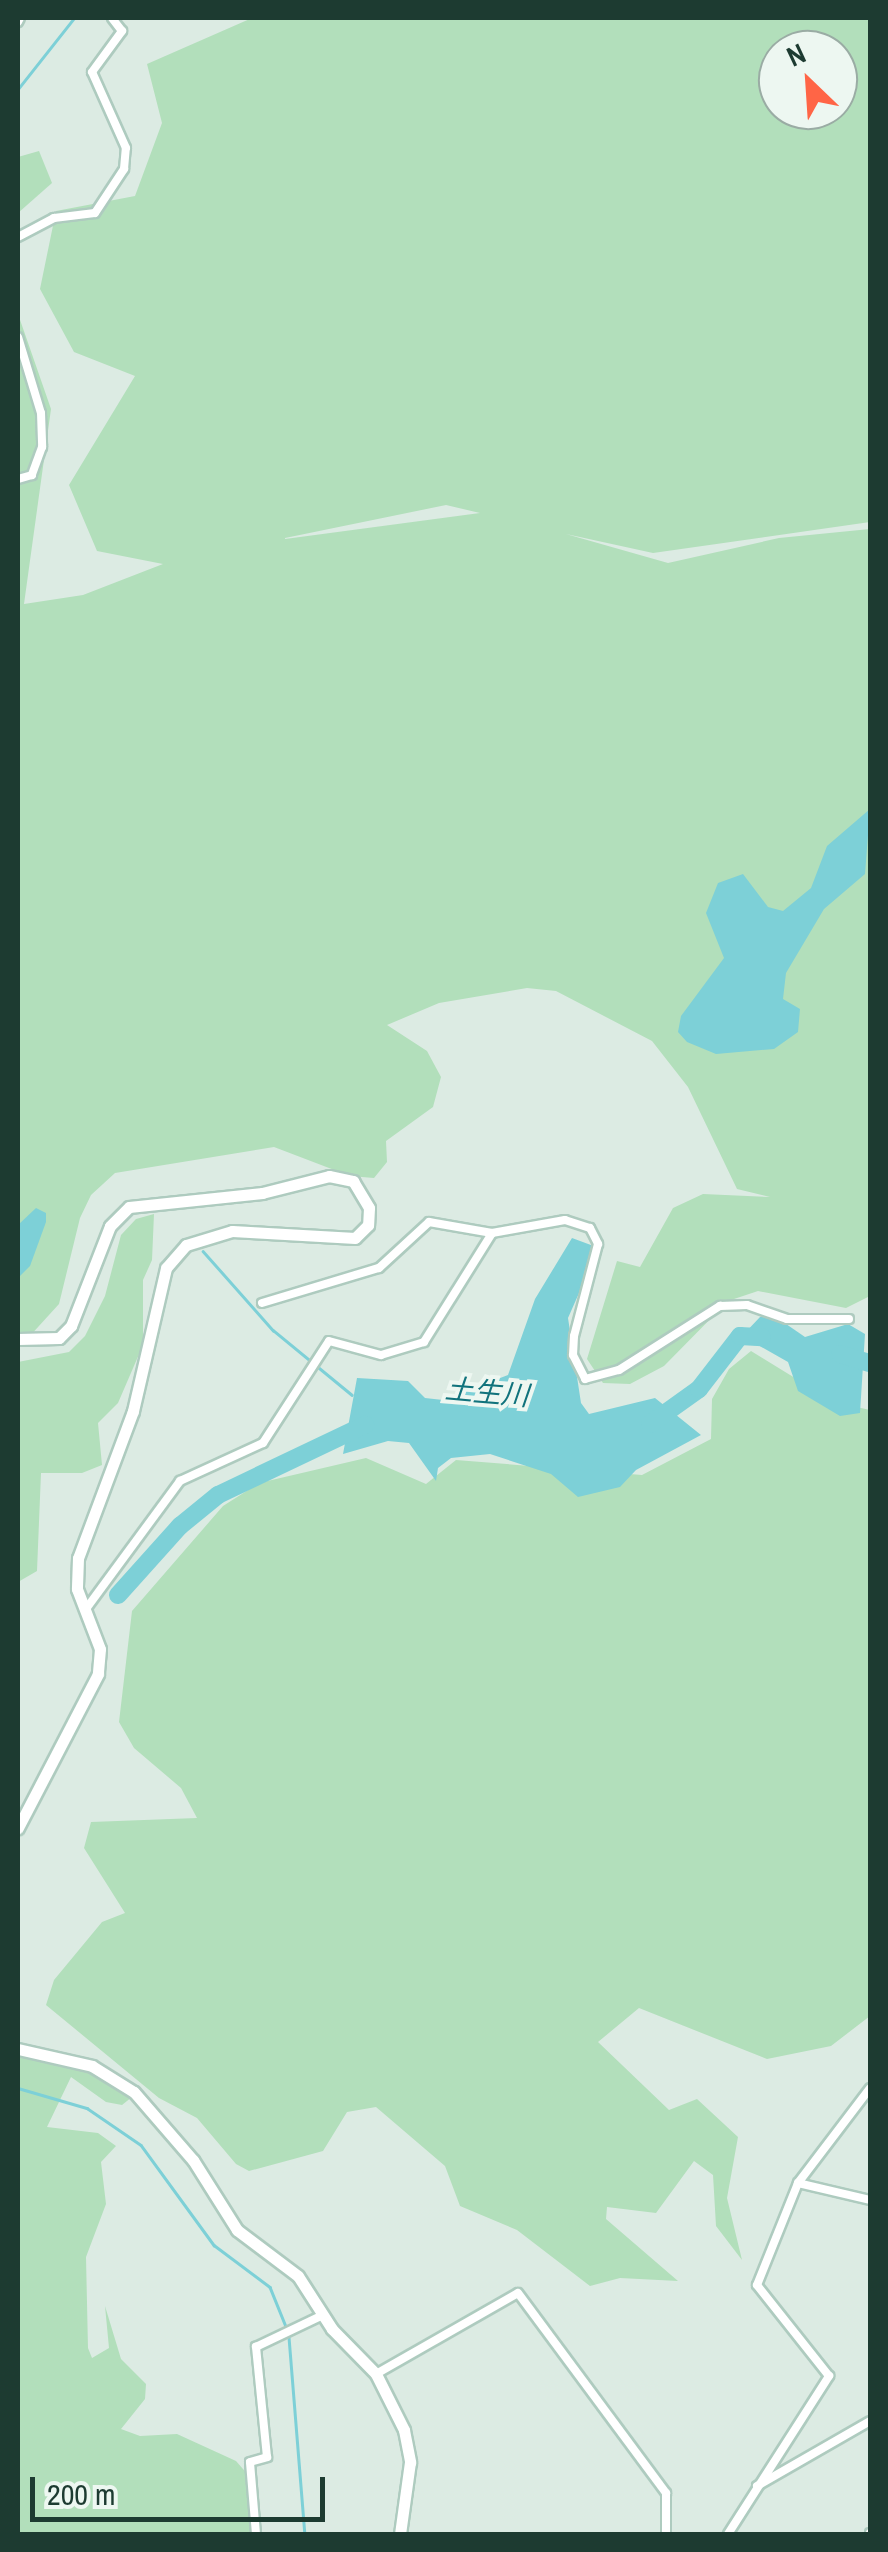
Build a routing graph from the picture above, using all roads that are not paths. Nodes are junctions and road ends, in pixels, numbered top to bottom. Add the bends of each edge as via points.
1 (112, 18) edge
2 (18, 237) edge
3 (18, 337) edge
4 (18, 480) edge
5 (492, 1233) junction
6 (262, 1303) dead end
7 (849, 1319) dead end
8 (18, 1339) edge
9 (86, 1610) junction
10 (18, 1828) edge
11 (18, 2049) edge
12 (870, 2088) edge
13 (798, 2183) junction
14 (870, 2200) edge
15 (324, 2316) junction
16 (376, 2374) junction
17 (870, 2421) edge
18 (754, 2487) junction
19 (256, 2534) edge
20 (400, 2534) edge
21 (666, 2534) edge
22 (728, 2534) edge

1 - 2 street via 122,31 92,72 126,148 124,169 95,213 54,218
3 - 4 street via 41,413 42,447 32,475
5 - 6 street via 429,1222 378,1268
5 - 7 street via 565,1220 590,1228 598,1252 573,1355 578,1374 592,1381 720,1306 746,1305 787,1319
5 - 9 street via 424,1342 382,1355 329,1341 263,1443 180,1481
8 - 9 street via 58,1338 71,1326 110,1226 129,1206 262,1193 328,1176 353,1181 369,1208 368,1225 355,1238 232,1231 186,1245 166,1268 133,1410 78,1558
9 - 10 street via 100,1649 98,1674
11 - 15 street via 92,2066 134,2092 193,2160 237,2230 298,2276
12 - 13 street
13 - 14 street
13 - 18 street via 757,2285 829,2376
15 - 16 street
15 - 19 street via 256,2347 267,2457 250,2462
16 - 20 street via 404,2430 410,2462
16 - 21 street via 518,2293 666,2493
17 - 18 street
18 - 22 street

